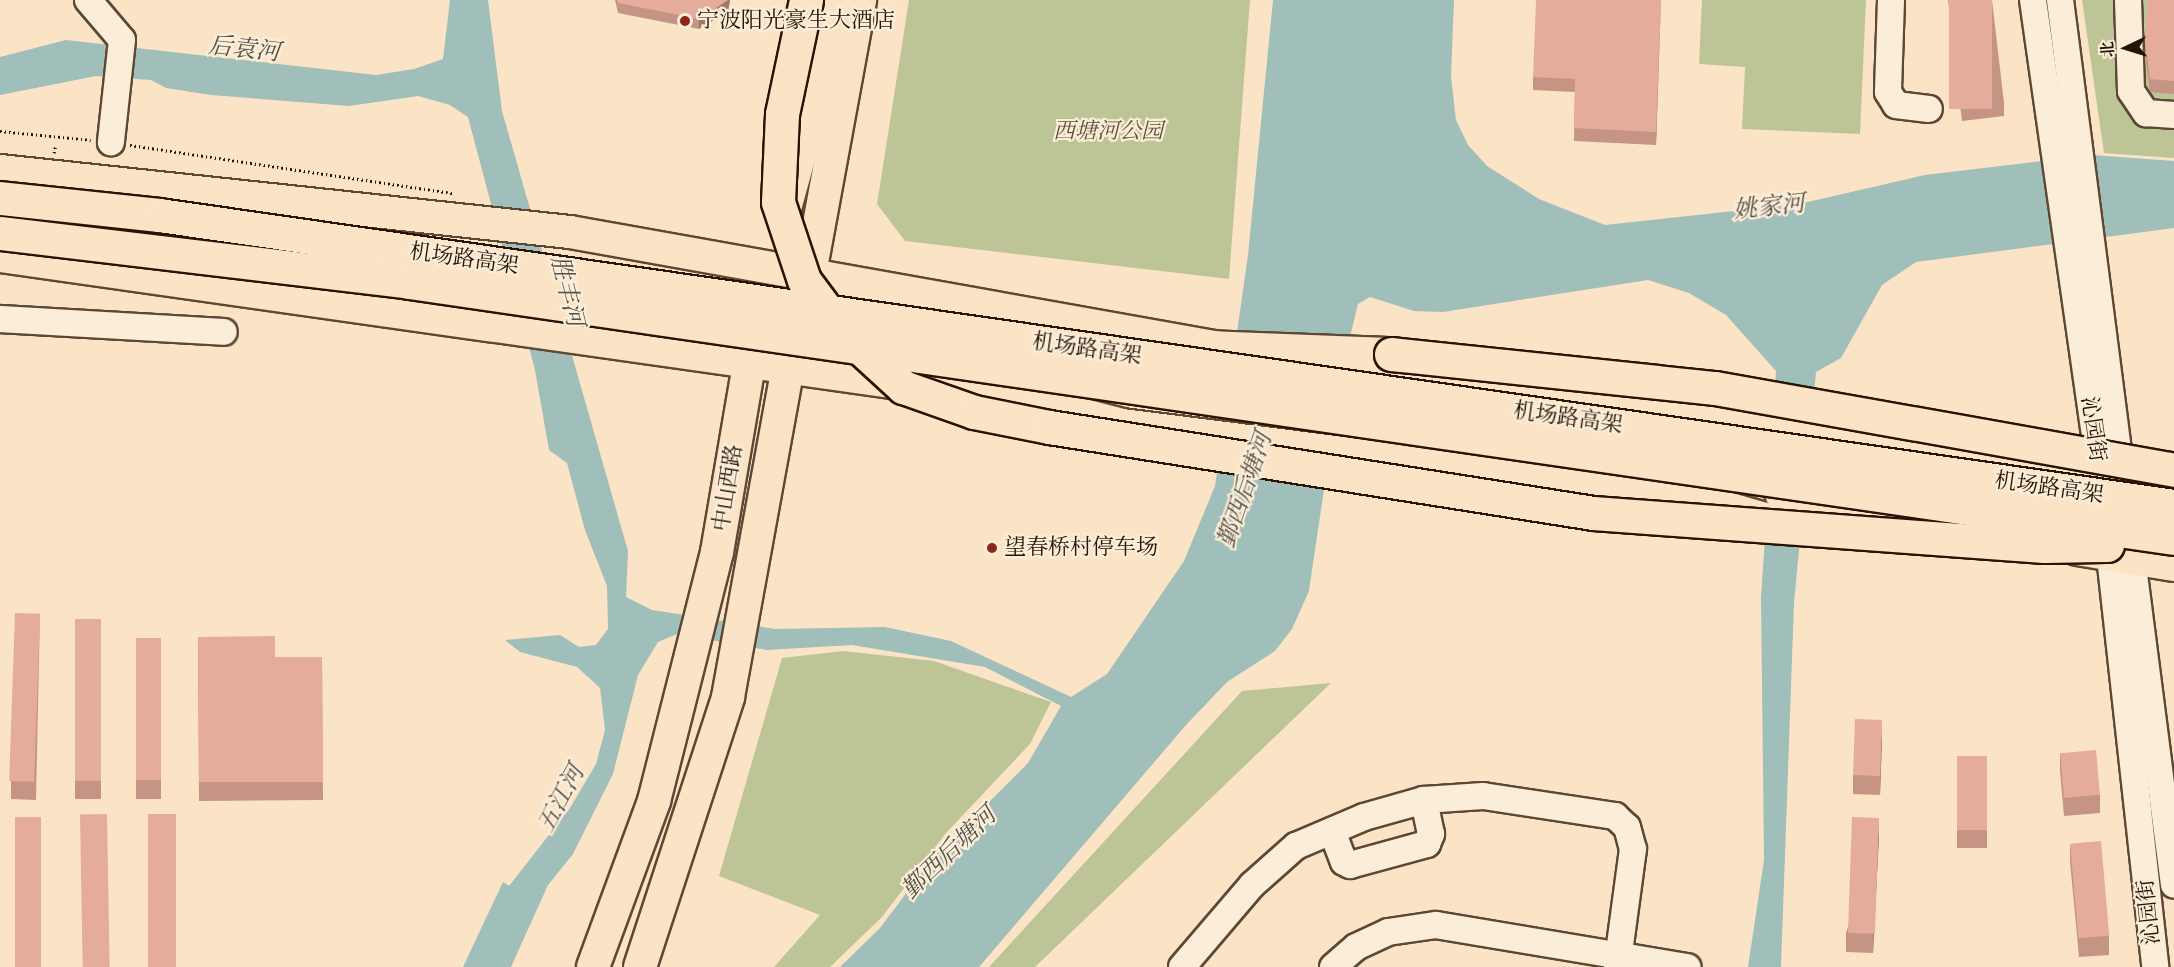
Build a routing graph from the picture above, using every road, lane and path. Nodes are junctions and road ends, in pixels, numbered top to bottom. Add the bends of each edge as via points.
1 (88, 0) edge
2 (806, 0) edge
3 (831, 0) edge
4 (860, 0) edge
5 (1891, 0) edge
6 (2033, 0) edge
7 (2060, 0) edge
8 (2128, 0) edge
9 (1929, 109) dead end
10 (2174, 115) edge
11 (0, 131) edge
12 (111, 141) junction
13 (0, 171) edge
14 (463, 195) dead end
15 (0, 198) edge
16 (0, 233) edge
17 (0, 256) edge
18 (769, 266) junction
19 (812, 274) junction
20 (0, 319) edge
21 (224, 332) dead end
22 (1204, 346) junction
23 (748, 363) junction
24 (786, 368) junction
25 (1041, 404) junction
26 (2174, 470) edge
27 (2112, 473) junction
28 (2174, 480) edge
29 (2174, 506) edge
30 (1777, 522) junction
31 (2174, 538) edge
32 (2174, 543) edge
33 (2123, 557) junction
34 (2174, 565) edge
35 (1424, 800) junction
36 (1332, 831) junction
37 (2174, 885) edge
38 (1617, 961) edge
39 (1191, 964) edge
40 (593, 967) edge
41 (640, 967) edge
42 (1333, 967) edge
43 (1688, 967) edge
44 (2155, 967) edge

1 - 12 street via 123,40
2 - 30 highway, bridge via 782,114 778,202 804,280 842,331 903,387 974,412 1049,427 1581,511
3 - 18 main road, 中山西路 via 807,129
4 - 19 main road, 中山西路
5 - 9 street via 1888,92 1896,105
6 - 27 street, 沁园街 via 2066,243
7 - 27 street, 沁园街 via 2092,240
8 - 10 street via 2131,91 2146,113
11 - 12 path
12 - 14 path
13 - 18 main road via 570,232
15 - 29 highway, 机场路高架, bridge via 171,216
16 - 31 highway, 机场路高架, bridge via 409,282
17 - 23 main road
18 - 19 main road
18 - 23 main road, 中山西路
19 - 22 main road
19 - 24 main road, 中山西路
20 - 21 street
22 - 26 highway, bridge via 1391,354 1715,388
22 - 27 main road
23 - 24 main road
23 - 40 main road, 中山西路 via 717,552 660,778
24 - 25 main road
24 - 41 main road, 中山西路 via 728,697
25 - 30 highway via 1122,425 1688,497
25 - 33 main road via 1740,489
27 - 28 main road
27 - 33 street, 沁园街
30 - 32 highway, bridge via 2044,546
33 - 34 main road
33 - 37 street, 沁园街
33 - 44 street, 沁园街
35 - 36 street
35 - 36 street via 1431,834 1427,844 1350,866 1344,862
35 - 38 street via 1483,796 1615,816 1627,827 1634,849
36 - 39 street via 1296,846 1252,885
38 - 42 street via 1436,925 1388,932 1356,946
38 - 43 street

